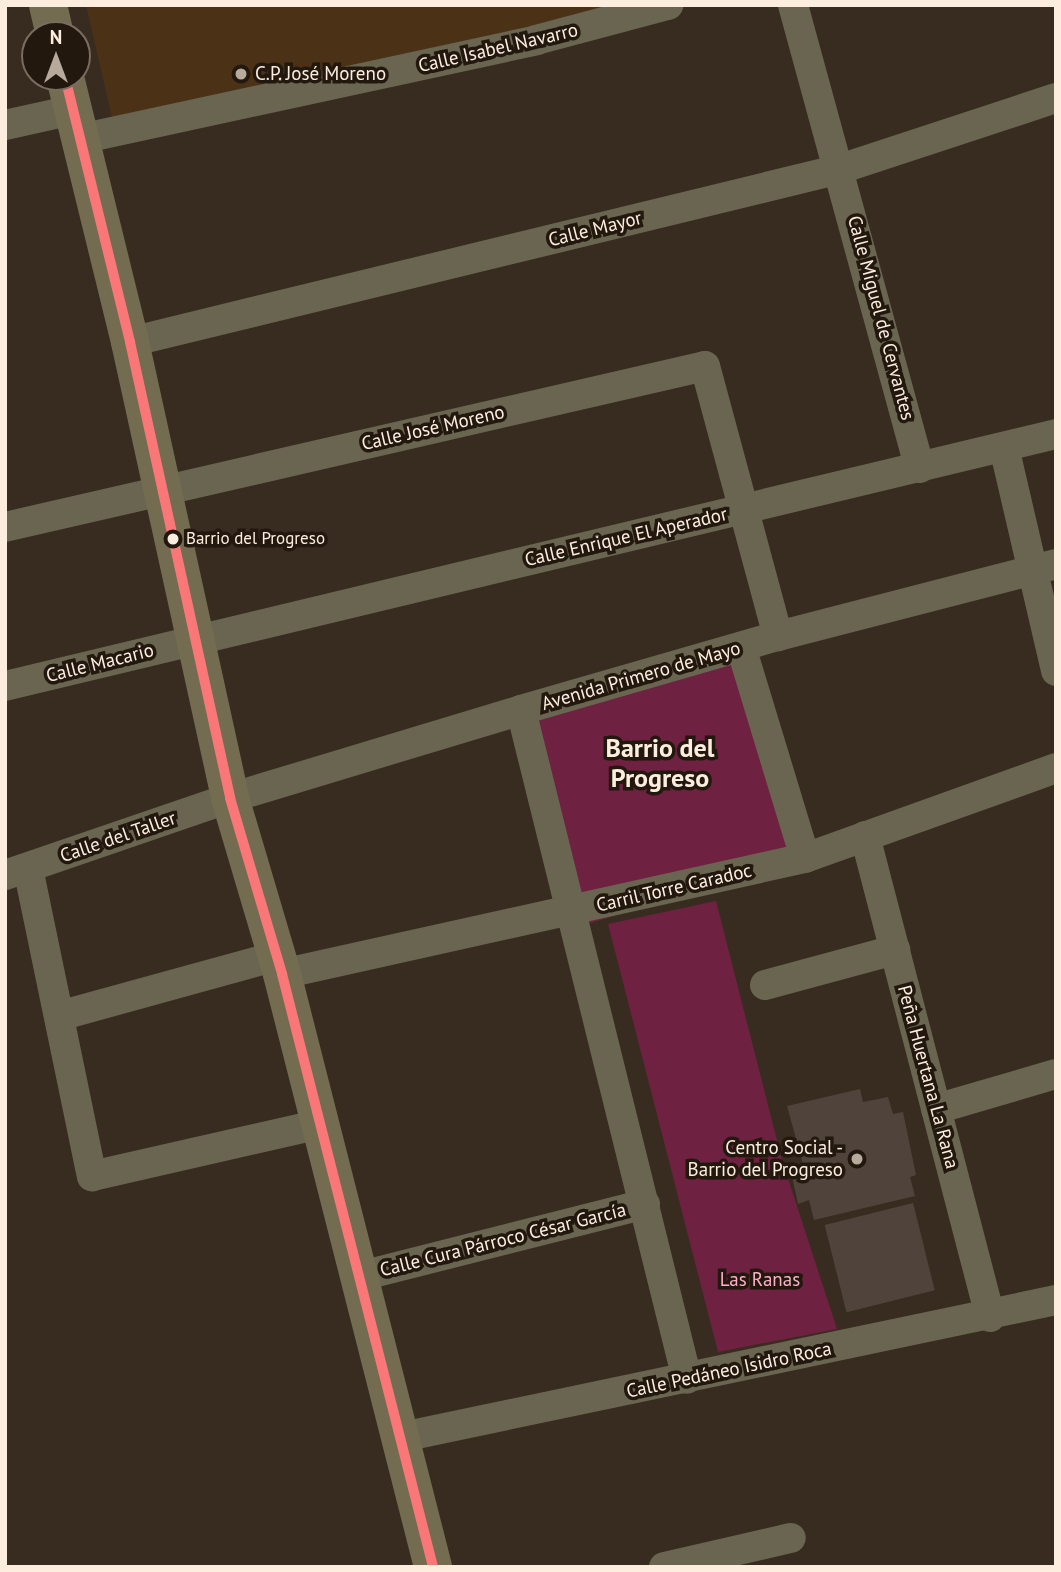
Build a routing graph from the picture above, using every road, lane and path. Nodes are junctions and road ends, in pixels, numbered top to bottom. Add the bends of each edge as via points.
1 (668, 5) edge
2 (793, 5) edge
3 (1056, 98) edge
4 (73, 108) edge
5 (5, 125) edge
6 (840, 169) junction
7 (130, 342) junction
8 (1056, 434) edge
9 (1004, 447) junction
10 (920, 468) junction
11 (162, 491) junction
12 (745, 509) junction
13 (5, 527) edge
14 (1043, 568) edge
15 (778, 636) junction
16 (195, 639) junction
17 (741, 647) junction
18 (1056, 671) edge
19 (5, 686) edge
20 (521, 710) junction
21 (1056, 769) edge
22 (230, 798) junction
23 (865, 836) junction
24 (805, 858) junction
25 (17, 872) edge
26 (574, 910) junction
27 (895, 950) junction
28 (280, 965) junction
29 (765, 985) dead end
30 (59, 1016) junction
31 (1056, 1074) edge
32 (936, 1109) junction
33 (321, 1124) junction
34 (645, 1204) junction
35 (361, 1276) junction
36 (1056, 1300) edge
37 (990, 1317) junction
38 (687, 1379) junction
39 (402, 1437) junction
40 (791, 1538) dead end
41 (433, 1567) edge
42 (664, 1567) edge

1 - 4 street, Calle Isabel Navarro via 536,40
2 - 6 street, Calle Miguel de Cervantes
3 - 6 street, Calle Mayor
4 - 5 street, Calle Isabel Navarro
4 - 7 main road
6 - 7 street, Calle Mayor
6 - 10 street, Calle Miguel de Cervantes
7 - 11 main road
8 - 9 street, Calle Enrique El Aperador
9 - 10 street, Calle Enrique El Aperador
9 - 14 street
10 - 12 street, Calle Enrique El Aperador
11 - 12 street, Calle José Moreno via 705,366
11 - 13 street, Calle José Moreno
11 - 16 main road
12 - 15 street
12 - 16 street, Calle Enrique El Aperador
14 - 15 street, Avenida Primero de Mayo
14 - 18 street
15 - 17 street, Avenida Primero de Mayo
16 - 19 street, Calle Macario
16 - 22 main road
17 - 20 street, Avenida Primero de Mayo
17 - 24 street
20 - 22 street, Avenida Primero de Mayo
20 - 26 street
21 - 23 street, Carril Torre Caradoc
22 - 25 street, Calle del Taller
22 - 28 main road
23 - 24 street, Carril Torre Caradoc
23 - 27 street, Peña Huertana La Rana
24 - 26 street, Carril Torre Caradoc
25 - 30 street
26 - 28 street, Carril Torre Caradoc
26 - 34 street
27 - 29 street
27 - 32 street, Peña Huertana La Rana
28 - 30 street, Carril Torre Caradoc
28 - 33 main road
30 - 33 street via 92,1176
31 - 32 street
32 - 37 street, Peña Huertana La Rana
33 - 35 main road
34 - 35 street, Calle Cura Párroco César García
34 - 38 street
35 - 39 main road
36 - 37 street, Calle Pedáneo Isidro Roca
37 - 38 street, Calle Pedáneo Isidro Roca
38 - 39 street, Calle Pedáneo Isidro Roca
39 - 41 main road
40 - 42 street

